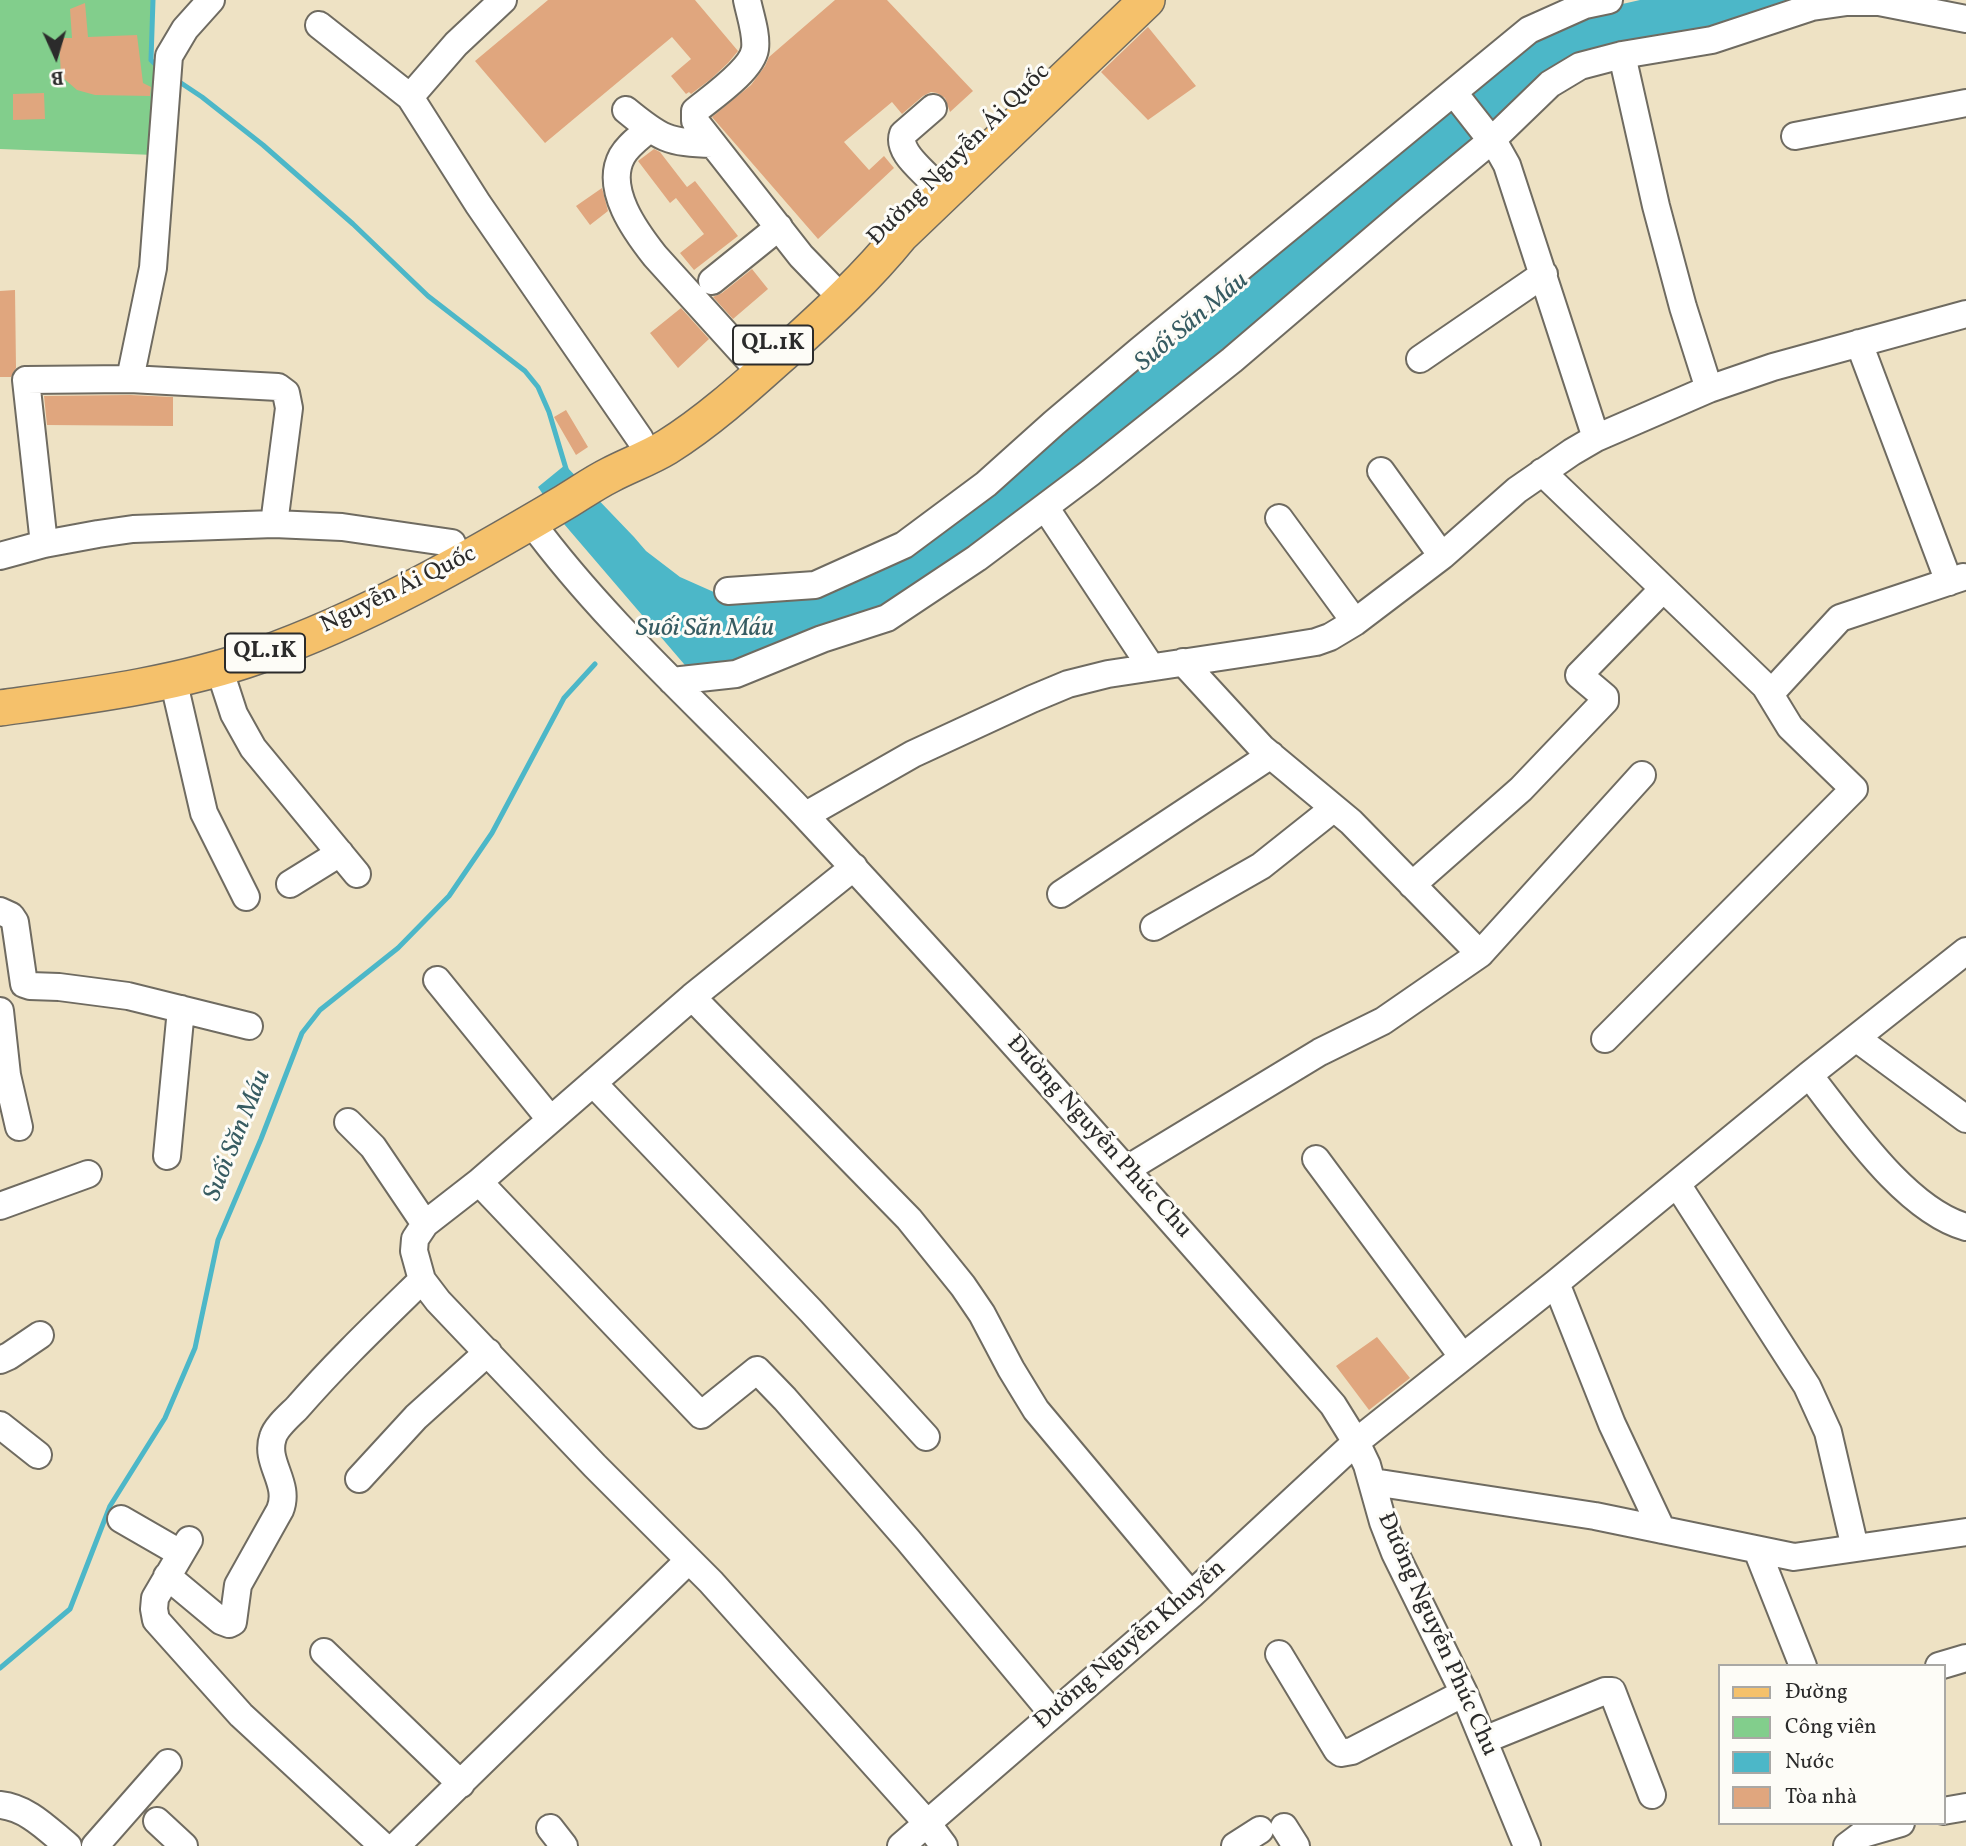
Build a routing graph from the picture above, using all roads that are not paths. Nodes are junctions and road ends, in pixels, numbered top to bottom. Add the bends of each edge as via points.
1 (211, 0) edge
2 (503, 0) edge
3 (747, 0) edge
4 (1120, 0) edge
5 (1147, 0) edge
6 (1609, 0) edge
7 (1966, 19) edge
8 (319, 25) dead end
9 (1622, 55) junction
10 (1454, 93) junction
11 (410, 97) junction
12 (1966, 103) edge
13 (933, 108) dead end
14 (626, 110) dead end
15 (649, 129) junction
16 (1795, 136) dead end
17 (1492, 140) junction
18 (713, 144) junction
19 (932, 192) junction
20 (779, 227) junction
21 (1544, 274) junction
22 (712, 281) dead end
23 (831, 287) junction
24 (1966, 314) edge
25 (1859, 344) junction
26 (1420, 359) dead end
27 (752, 363) junction
28 (130, 379) junction
29 (1709, 389) junction
30 (1596, 438) junction
31 (640, 439) junction
32 (602, 468) junction
33 (1381, 471) dead end
34 (1542, 472) junction
35 (1045, 507) junction
36 (527, 516) junction
37 (1279, 518) dead end
38 (274, 524) junction
39 (452, 543) junction
40 (44, 544) junction
41 (0, 556) edge
42 (1443, 556) junction
43 (1957, 579) edge
44 (1663, 589) junction
45 (728, 591) dead end
46 (1355, 622) junction
47 (1183, 662) junction
48 (1151, 667) junction
49 (219, 668) junction
50 (173, 679) junction
51 (672, 681) junction
52 (0, 688) edge
53 (1770, 694) junction
54 (0, 708) edge
55 (1271, 755) junction
56 (1643, 775) dead end
57 (1334, 808) junction
58 (806, 815) junction
59 (340, 853) junction
60 (854, 867) junction
61 (357, 874) dead end
62 (290, 884) dead end
63 (1412, 885) junction
64 (1061, 894) dead end
65 (246, 897) dead end
66 (0, 911) edge
67 (1154, 928) dead end
68 (1966, 951) edge
69 (1480, 954) junction
70 (437, 980) dead end
71 (692, 997) junction
72 (181, 1009) junction
73 (0, 1011) edge
74 (249, 1026) dead end
75 (1856, 1038) junction
76 (1605, 1039) dead end
77 (4, 1075) edge
78 (1810, 1075) junction
79 (593, 1083) junction
80 (550, 1119) junction
81 (1966, 1119) edge
82 (348, 1122) dead end
83 (19, 1127) dead end
84 (167, 1156) dead end
85 (1316, 1159) dead end
86 (1127, 1169) junction
87 (88, 1174) dead end
88 (479, 1182) junction
89 (1677, 1184) junction
90 (0, 1206) edge
91 (425, 1224) junction
92 (1966, 1227) edge
93 (422, 1280) junction
94 (1556, 1283) junction
95 (40, 1335) dead end
96 (488, 1352) junction
97 (1462, 1356) junction
98 (0, 1360) edge
99 (0, 1425) edge
100 (926, 1437) dead end
101 (1356, 1442) junction
102 (38, 1455) dead end
103 (359, 1479) dead end
104 (1373, 1482) junction
105 (121, 1519) dead end
106 (1662, 1530) junction
107 (1966, 1532) edge
108 (1855, 1548) junction
109 (1758, 1550) junction
110 (690, 1560) junction
111 (167, 1576) junction
112 (1191, 1595) junction
113 (324, 1651) dead end
114 (1279, 1654) dead end
115 (1966, 1658) edge
116 (1802, 1664) edge
117 (1945, 1664) edge
118 (1464, 1693) junction
119 (1053, 1714) junction
120 (1484, 1740) junction
121 (168, 1763) dead end
122 (461, 1784) junction
123 (1652, 1795) dead end
124 (0, 1805) edge
125 (1966, 1807) edge
126 (1945, 1811) edge
127 (157, 1821) dead end
128 (928, 1823) junction
129 (1893, 1825) edge
130 (1280, 1834) edge
131 (1857, 1834) edge
132 (68, 1846) edge
133 (95, 1846) edge
134 (184, 1846) edge
135 (383, 1846) edge
136 (396, 1846) edge
137 (901, 1846) edge
138 (944, 1846) edge
139 (1236, 1846) edge
140 (1527, 1846) edge

1 - 28 street via 169,55 153,268
2 - 11 street
3 - 18 street via 756,46 753,57 694,115
4 - 19 main road, Đường Nguyễn Ái Quốc / QL.1K
5 - 19 main road, Đường Nguyễn Ái Quốc / QL.1K
6 - 10 street via 1585,5 1529,30
7 - 9 street via 1879,2 1847,2 1812,7 1712,40
8 - 11 street
9 - 17 street via 1580,66 1550,84
9 - 29 street via 1656,206
10 - 17 street
10 - 45 street via 1139,351 986,484 904,545 815,585
11 - 31 street
12 - 16 street
13 - 19 street via 901,140
14 - 15 street
15 - 18 street via 686,144
15 - 27 street via 622,156 615,175 626,211 651,251
17 - 21 street via 1507,165
17 - 35 street via 1232,360
18 - 20 street
19 - 23 main road, Đường Nguyễn Ái Quốc / QL.1K via 887,222
19 - 32 main road, Đường Nguyễn Ái Quốc / QL.1K via 876,266 710,417 665,448
20 - 22 street
20 - 23 street
21 - 26 street
21 - 30 street
23 - 27 main road, Đường Nguyễn Ái Quốc / QL.1K
24 - 25 street
25 - 29 street
25 - 43 street
27 - 31 main road, Đường Nguyễn Ái Quốc / QL.1K
28 - 38 street via 278,387 286,393 289,408
28 - 40 street via 26,380
29 - 30 street
30 - 34 street
31 - 32 main road, Đường Nguyễn Ái Quốc / QL.1K
32 - 36 main road, Đường Nguyễn Ái Quốc / QL.1K
33 - 42 street
34 - 42 street
34 - 44 street
35 - 48 street
35 - 51 street via 887,618 736,674
36 - 39 main road, Đường Nguyễn Ái Quốc / QL.1K
36 - 49 main road, Nguyễn Ái Quốc / QL.1K via 411,589 345,620
36 - 51 street, Đường Nguyễn Phúc Chu via 591,597
37 - 46 street
38 - 39 street via 342,527
38 - 40 street via 133,529
39 - 52 main road, Nguyễn Ái Quốc / QL.1K via 239,638 147,663
40 - 41 street
42 - 46 street
43 - 53 street via 1840,618
44 - 53 street
44 - 63 street via 1578,675 1605,701 1521,789
46 - 47 street via 1315,642
47 - 48 street
47 - 55 street
48 - 58 street via 1090,678 1032,699 913,754
49 - 50 main road, Nguyễn Ái Quốc / QL.1K
49 - 59 street via 241,730
50 - 54 main road, Nguyễn Ái Quốc / QL.1K
50 - 65 street via 204,813
51 - 58 street, Đường Nguyễn Phúc Chu
53 - 76 street via 1790,727 1854,789
55 - 57 street
55 - 64 street
56 - 69 street
57 - 63 street
57 - 67 street via 1261,866
58 - 60 street, Đường Nguyễn Phúc Chu
59 - 61 street
59 - 62 street
60 - 71 street
60 - 86 street, Đường Nguyễn Phúc Chu
63 - 69 street
66 - 72 street via 15,922 24,984 128,996
68 - 75 street, Đường Nguyễn Khuyến
69 - 86 street via 1383,1020 1321,1052
70 - 80 street
71 - 79 street
71 - 112 street via 909,1219 982,1314 1036,1410
72 - 74 street
72 - 84 street
73 - 77 street
75 - 78 street, Đường Nguyễn Khuyến
75 - 81 street
77 - 83 street
78 - 89 street, Đường Nguyễn Khuyến
78 - 92 street via 1894,1177 1928,1209
79 - 80 street
79 - 100 street
80 - 88 street
82 - 91 street via 373,1147
85 - 97 street
86 - 101 street, Đường Nguyễn Phúc Chu via 1333,1405
87 - 90 street
88 - 91 street
88 - 119 street via 701,1415 757,1370 908,1540
89 - 94 street, Đường Nguyễn Khuyến
89 - 108 street via 1807,1386 1828,1432
91 - 93 street via 415,1239 414,1251
93 - 96 street
93 - 111 street via 330,1370 273,1434 272,1459 284,1500 238,1585 233,1622 221,1621
94 - 97 street, Đường Nguyễn Khuyến
94 - 106 street via 1612,1424
95 - 98 street
96 - 103 street via 416,1417
96 - 110 street
97 - 101 street, Đường Nguyễn Khuyến
99 - 102 street
101 - 104 street, Đường Nguyễn Phúc Chu
101 - 112 street, Đường Nguyễn Khuyến
104 - 106 street
104 - 118 street, Đường Nguyễn Phúc Chu via 1395,1553
105 - 111 street via 185,1547
106 - 109 street
107 - 108 street
108 - 109 street via 1794,1557
109 - 116 street
110 - 122 street
110 - 128 street
111 - 135 street via 155,1598 156,1620 241,1715
112 - 119 street, Đường Nguyễn Khuyến
113 - 122 street
114 - 118 street via 1341,1753
115 - 117 street
118 - 120 street, Đường Nguyễn Phúc Chu
119 - 128 street, Đường Nguyễn Khuyến
120 - 123 street via 1612,1691
120 - 140 street, Đường Nguyễn Phúc Chu
121 - 133 street
122 - 136 street
124 - 132 street via 26,1812
125 - 126 street
127 - 134 street
128 - 137 street, Đường Nguyễn Khuyến
128 - 138 street
129 - 131 street
130 - 139 street

